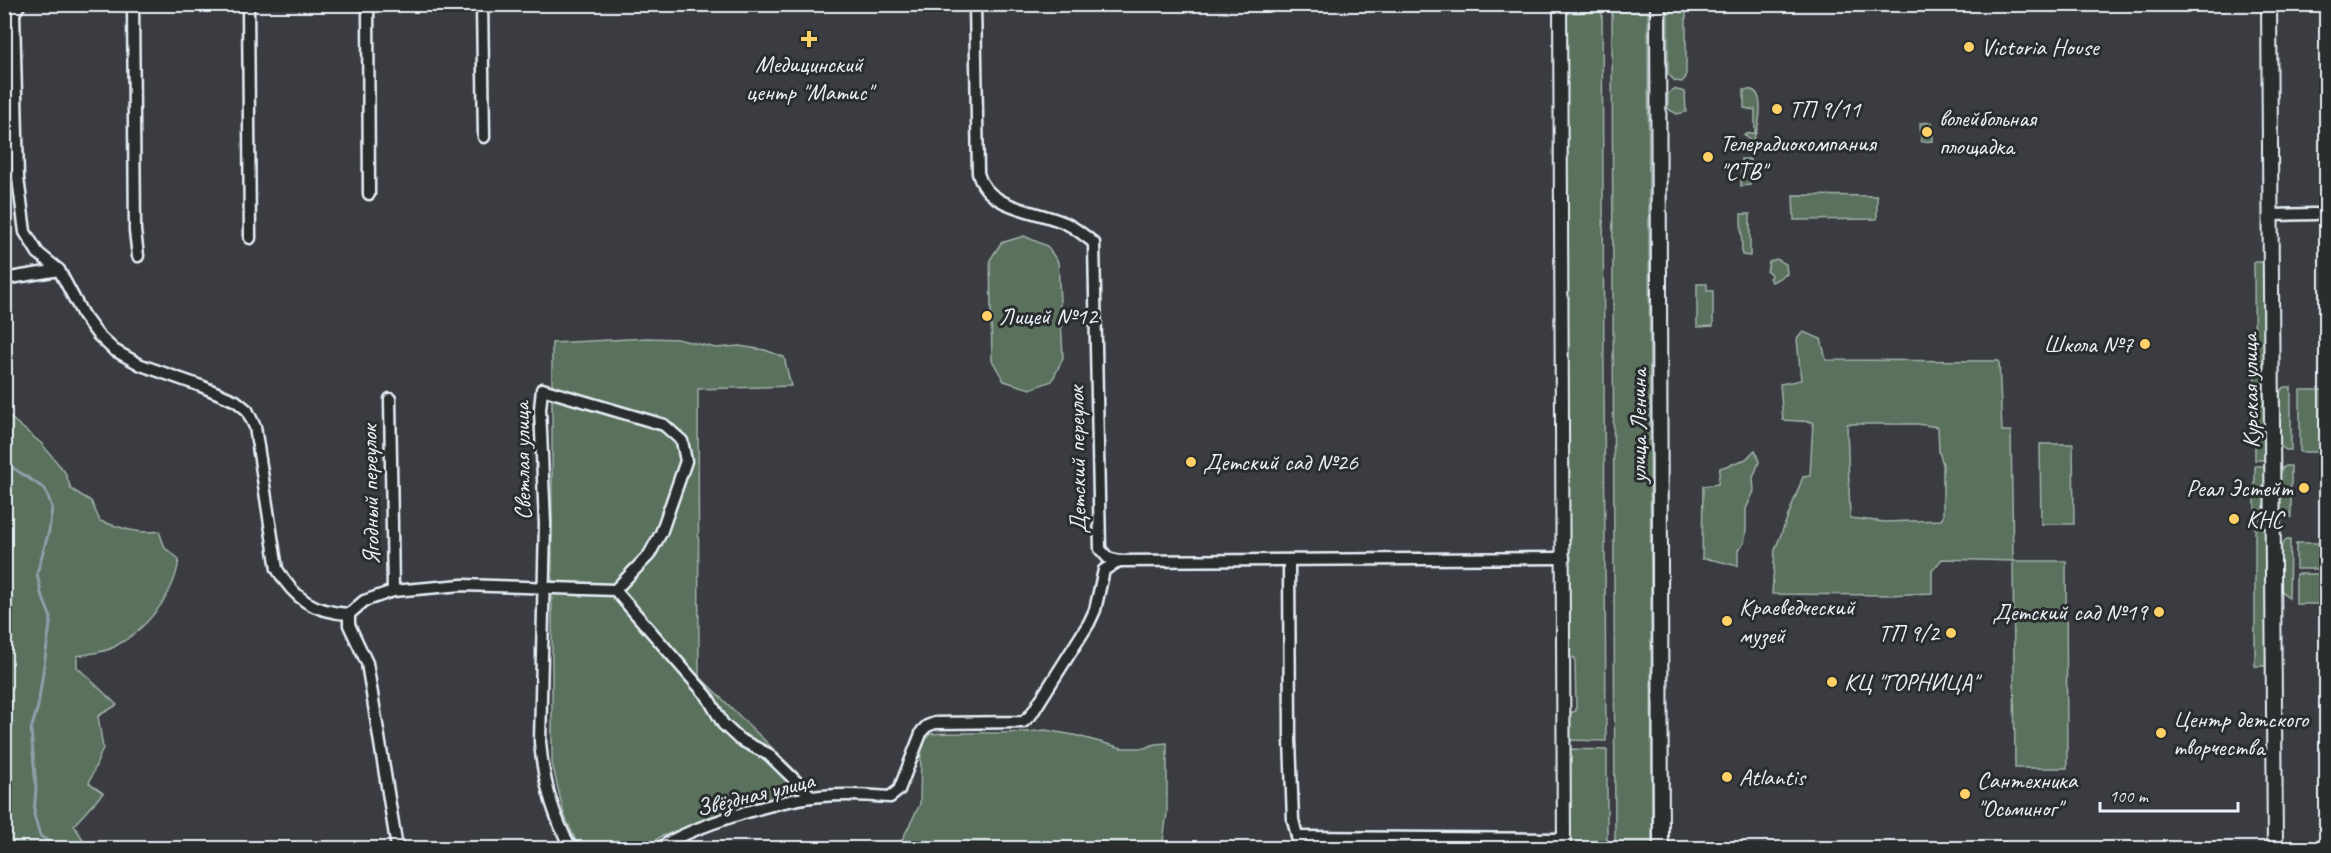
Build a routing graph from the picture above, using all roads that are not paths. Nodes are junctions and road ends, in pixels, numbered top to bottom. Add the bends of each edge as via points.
1 (133, 4) edge
2 (248, 4) edge
3 (368, 4) edge
4 (482, 4) edge
5 (975, 4) edge
6 (1560, 4) edge
7 (1658, 4) edge
8 (2269, 4) edge
9 (13, 12) edge
10 (484, 137) dead end
11 (369, 194) dead end
12 (2315, 214) dead end
13 (2271, 215) junction
14 (250, 238) dead end
15 (138, 256) dead end
16 (59, 270) junction
17 (4, 279) edge
18 (390, 399) dead end
19 (1564, 558) junction
20 (1289, 560) junction
21 (1119, 561) junction
22 (543, 588) junction
23 (615, 590) junction
24 (393, 591) junction
25 (349, 614) junction
26 (812, 797) junction
27 (1297, 837) junction
28 (1338, 843) edge
29 (1564, 844) edge
30 (397, 849) edge
31 (572, 849) edge
32 (660, 849) edge
33 (1300, 849) edge
34 (1661, 849) edge
35 (2275, 849) edge

1 - 15 street
2 - 14 street
3 - 11 street
4 - 10 street
5 - 21 street, Детский переулок via 981,184 998,200 1066,224 1094,243 1100,549 1108,558
6 - 19 street
7 - 34 main road, улица Ленина
8 - 13 main road, Курская улица
9 - 16 street via 18,177 25,232 38,253
12 - 13 street
13 - 35 main road, Курская улица
16 - 17 street
16 - 25 street via 83,315 114,350 141,365 236,401 247,410 255,427 277,569 286,585 311,607
18 - 24 street, Ягодный переулок
19 - 20 street
19 - 29 street
20 - 21 street
20 - 27 street via 1290,739
21 - 26 street, Звёздная улица via 1104,570 1089,623 1023,722 935,723 922,731 899,790 890,797
22 - 23 street
22 - 23 street, Светлая улица via 542,389 664,425 682,441 686,461 661,533 649,555
22 - 24 street via 462,585
22 - 31 street, Светлая улица via 543,772 561,829
23 - 26 street via 707,696 739,740 768,754
24 - 25 street via 363,601
25 - 30 street via 350,626 367,663
26 - 32 street, Звёздная улица via 693,830
27 - 28 street
27 - 33 street
28 - 29 street

